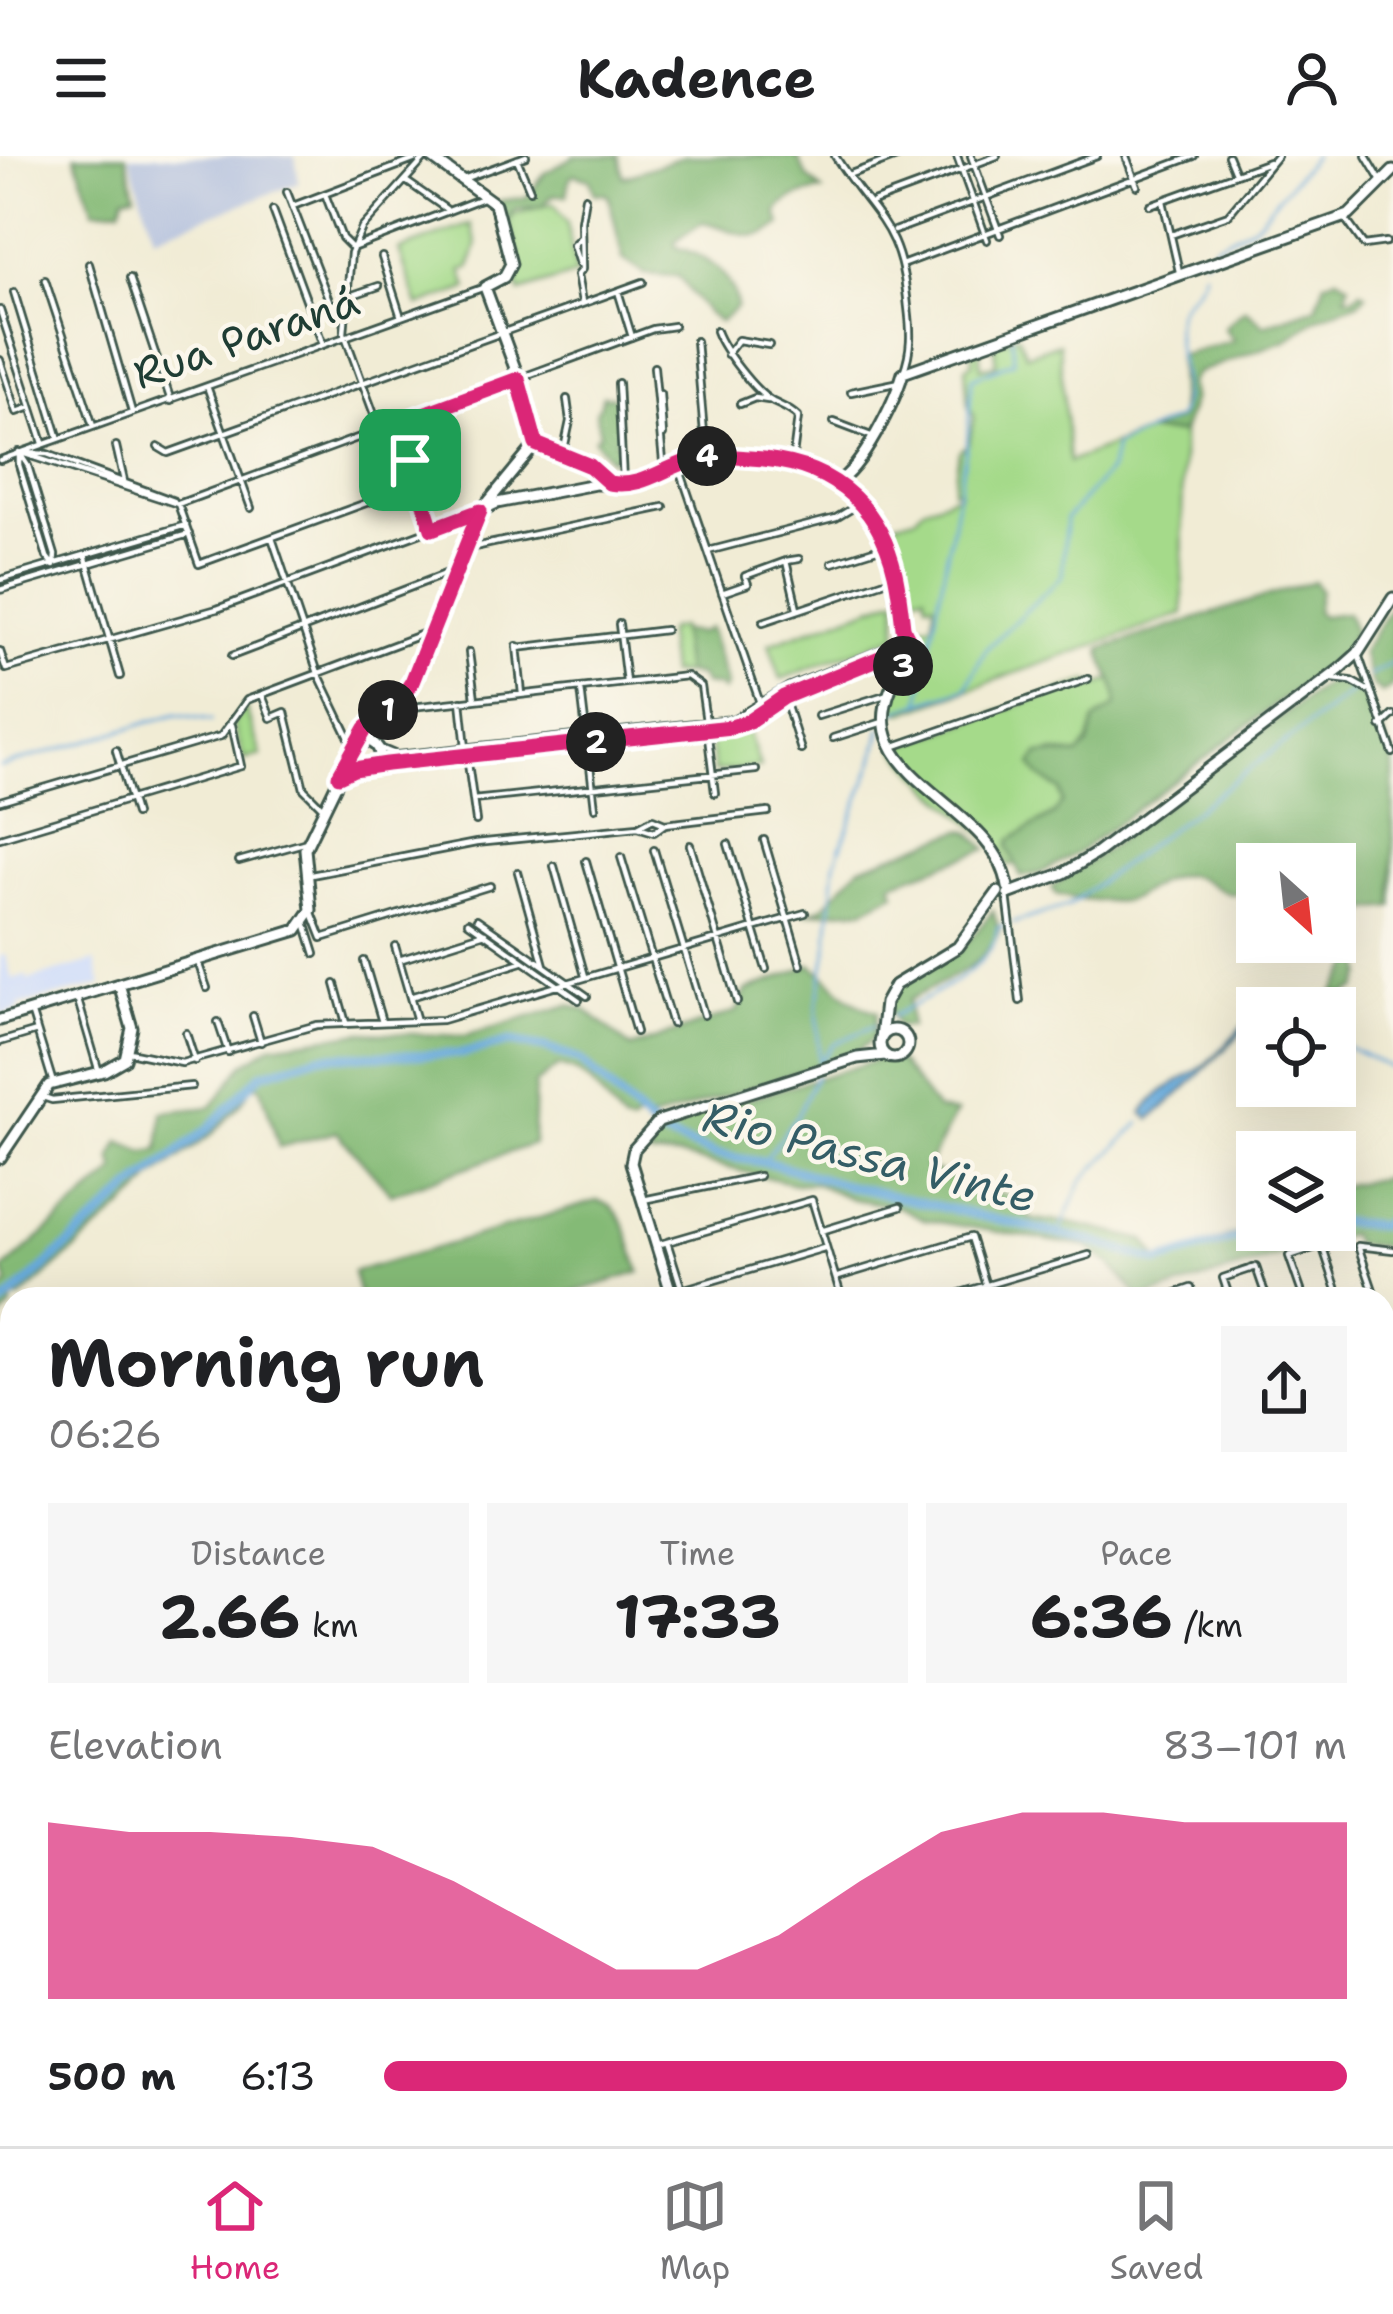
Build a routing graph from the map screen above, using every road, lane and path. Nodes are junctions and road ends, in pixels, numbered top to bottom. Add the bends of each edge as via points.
1 (427, 156) edge
2 (526, 156) edge
3 (835, 156) edge
4 (899, 156) edge
5 (957, 156) edge
6 (971, 156) edge
7 (997, 156) edge
8 (1097, 156) edge
9 (1126, 156) edge
10 (1194, 156) edge
11 (1228, 156) edge
12 (1366, 156) edge
13 (1276, 158) edge
14 (517, 159) junction
15 (974, 164) junction
16 (1256, 167) junction
17 (962, 169) junction
18 (1393, 171) edge
19 (1235, 174) junction
20 (848, 175) junction
21 (463, 178) junction
22 (1259, 178) junction
23 (406, 181) junction
24 (1381, 181) junction
25 (1136, 182) junction
26 (530, 190) dead end
27 (287, 192) dead end
28 (326, 194) junction
29 (488, 196) junction
30 (585, 196) dead end
31 (986, 197) junction
32 (1163, 201) junction
33 (974, 202) junction
34 (871, 203) junction
35 (292, 206) junction
36 (1150, 206) dead end
37 (273, 210) dead end
38 (448, 211) junction
39 (1343, 217) junction
40 (892, 232) junction
41 (999, 232) junction
42 (1171, 235) junction
43 (986, 237) junction
44 (1386, 242) dead end
45 (352, 248) junction
46 (382, 257) dead end
47 (89, 264) dead end
48 (904, 264) junction
49 (1180, 276) junction
50 (130, 278) dead end
51 (45, 280) dead end
52 (643, 282) dead end
53 (380, 286) dead end
54 (485, 287) junction
55 (618, 291) junction
56 (14, 292) dead end
57 (347, 297) junction
58 (582, 302) junction
59 (345, 308) junction
60 (0, 310) edge
61 (401, 317) junction
62 (674, 326) dead end
63 (716, 331) dead end
64 (501, 332) junction
65 (345, 337) junction
66 (632, 337) junction
67 (696, 341) dead end
68 (323, 345) junction
69 (769, 345) dead end
70 (728, 354) junction
71 (0, 360) edge
72 (654, 367) dead end
73 (902, 377) junction
74 (518, 379) junction
75 (362, 382) junction
76 (619, 383) dead end
77 (207, 387) junction
78 (851, 392) dead end
79 (660, 394) dead end
80 (567, 399) dead end
81 (171, 400) junction
82 (768, 400) junction
83 (740, 404) dead end
84 (31, 407) junction
85 (132, 412) junction
86 (834, 422) dead end
87 (93, 426) junction
88 (380, 430) junction
89 (224, 433) junction
90 (872, 436) junction
91 (58, 437) junction
92 (44, 443) junction
93 (536, 444) junction
94 (116, 446) dead end
95 (158, 447) dead end
96 (19, 452) junction
97 (563, 454) junction
98 (706, 456) junction
99 (36, 458) junction
100 (0, 460) edge
101 (792, 464) junction
102 (679, 465) junction
103 (28, 466) junction
104 (665, 471) junction
105 (101, 476) junction
106 (242, 481) junction
107 (124, 482) junction
108 (837, 482) junction
109 (609, 483) junction
110 (418, 484) junction
111 (623, 485) junction
112 (178, 504) junction
113 (859, 504) junction
114 (664, 506) dead end
115 (251, 508) dead end
116 (480, 511) junction
117 (38, 513) junction
118 (432, 529) junction
119 (187, 530) junction
120 (272, 538) junction
121 (888, 545) junction
122 (465, 549) junction
123 (708, 551) junction
124 (85, 555) junction
125 (799, 559) dead end
126 (786, 561) junction
127 (832, 563) dead end
128 (87, 564) junction
129 (53, 565) junction
130 (458, 569) junction
131 (56, 574) junction
132 (896, 578) junction
133 (0, 580) edge
134 (287, 583) junction
135 (0, 590) edge
136 (722, 593) junction
137 (1393, 598) edge
138 (798, 610) junction
139 (763, 622) dead end
140 (619, 624) dead end
141 (302, 629) junction
142 (434, 630) junction
143 (665, 630) dead end
144 (620, 635) junction
145 (109, 640) junction
146 (899, 650) junction
147 (0, 651) edge
148 (469, 652) dead end
149 (1358, 653) junction
150 (232, 656) dead end
151 (318, 673) junction
152 (120, 676) dead end
153 (1088, 679) dead end
154 (1328, 679) junction
155 (626, 682) junction
156 (580, 688) junction
157 (1370, 693) junction
158 (262, 694) junction
159 (522, 694) junction
160 (888, 694) junction
161 (784, 697) junction
162 (475, 700) junction
163 (460, 701) junction
164 (760, 705) junction
165 (395, 707) junction
166 (1393, 715) edge
167 (818, 716) dead end
168 (886, 721) junction
169 (231, 723) junction
170 (370, 723) junction
171 (706, 726) junction
172 (1382, 726) junction
173 (833, 738) dead end
174 (587, 739) junction
175 (375, 744) junction
176 (354, 748) junction
177 (892, 748) junction
178 (116, 750) dead end
179 (801, 750) dead end
180 (467, 752) junction
181 (1393, 753) edge
182 (121, 766) junction
183 (360, 768) junction
184 (373, 768) junction
185 (756, 770) dead end
186 (712, 775) junction
187 (339, 776) junction
188 (593, 788) junction
189 (715, 793) dead end
190 (130, 799) junction
191 (473, 800) junction
192 (0, 801) edge
193 (323, 808) junction
194 (596, 808) dead end
195 (768, 812) dead end
196 (135, 814) dead end
197 (476, 820) dead end
198 (665, 824) junction
199 (638, 827) junction
200 (0, 838) edge
201 (764, 840) dead end
202 (307, 842) junction
203 (728, 844) dead end
204 (690, 845) dead end
205 (654, 850) dead end
206 (621, 857) dead end
207 (239, 861) dead end
208 (586, 861) dead end
209 (554, 866) dead end
210 (518, 872) dead end
211 (306, 876) junction
212 (490, 886) dead end
213 (1005, 894) junction
214 (310, 910) junction
215 (805, 913) dead end
216 (788, 918) junction
217 (477, 919) dead end
218 (305, 922) junction
219 (468, 922) dead end
220 (753, 928) junction
221 (487, 931) junction
222 (322, 938) junction
223 (718, 938) junction
224 (395, 946) dead end
225 (326, 948) dead end
226 (683, 949) junction
227 (315, 954) dead end
228 (652, 958) junction
229 (399, 960) junction
230 (364, 961) dead end
231 (198, 962) junction
232 (522, 962) junction
233 (801, 965) dead end
234 (545, 968) junction
235 (618, 968) junction
236 (766, 970) dead end
237 (586, 978) junction
238 (567, 983) junction
239 (119, 984) junction
240 (335, 985) dead end
241 (557, 986) junction
242 (207, 988) dead end
243 (587, 995) dead end
244 (76, 996) junction
245 (410, 997) junction
246 (579, 1000) dead end
247 (1020, 1001) dead end
248 (736, 1002) dead end
249 (31, 1010) junction
250 (884, 1012) junction
251 (704, 1015) dead end
252 (253, 1016) dead end
253 (0, 1019) edge
254 (218, 1022) dead end
255 (382, 1022) junction
256 (418, 1022) junction
257 (346, 1024) junction
258 (672, 1024) dead end
259 (897, 1030) junction
260 (38, 1031) junction
261 (636, 1032) dead end
262 (186, 1033) dead end
263 (881, 1040) junction
264 (0, 1042) edge
265 (261, 1042) junction
266 (129, 1052) junction
267 (228, 1052) junction
268 (884, 1055) junction
269 (857, 1058) junction
270 (195, 1061) junction
271 (99, 1072) junction
272 (53, 1083) junction
273 (192, 1087) dead end
274 (40, 1096) junction
275 (0, 1158) edge
276 (759, 1176) dead end
277 (643, 1201) junction
278 (900, 1207) dead end
279 (821, 1231) junction
280 (662, 1244) junction
281 (826, 1247) junction
282 (1393, 1250) edge
283 (1089, 1255) dead end
284 (836, 1278) junction
285 (986, 1286) junction
286 (674, 1287) edge
287 (698, 1287) edge
288 (838, 1287) edge
289 (982, 1287) edge
290 (1226, 1287) edge
291 (1263, 1287) edge
292 (1300, 1287) edge
293 (1336, 1287) edge
294 (1372, 1287) edge

1 - 21 main road
1 - 23 street
1 - 28 street
2 - 14 street
3 - 20 street
4 - 20 street
5 - 17 street
6 - 15 street
7 - 15 street
8 - 31 street
9 - 25 street
10 - 25 street
11 - 19 street
12 - 24 street
13 - 16 street
13 - 22 street
14 - 21 street
14 - 26 street
15 - 17 street
15 - 31 street
16 - 19 street
16 - 22 street
17 - 33 street
17 - 34 street
18 - 24 main road
19 - 32 street
20 - 34 street
21 - 29 main road
22 - 42 street via 1228,214
23 - 38 street
23 - 45 street
24 - 39 main road
25 - 41 street
27 - 35 street
28 - 35 street
28 - 45 street
29 - 38 street
29 - 54 main road, Rua Paraná via 511,271
30 - 58 street
31 - 33 street
31 - 41 street
32 - 36 street
32 - 42 street
33 - 40 street
33 - 43 street
34 - 40 street
35 - 59 street via 330,303
37 - 68 street
38 - 45 street
39 - 44 street via 1364,245
39 - 49 main road
40 - 48 street
41 - 43 street
42 - 49 street
43 - 48 street
45 - 57 street
46 - 61 street
47 - 85 street
48 - 73 street via 911,341
49 - 73 main road
50 - 81 street
51 - 87 street
52 - 55 street
53 - 57 street
54 - 61 street, Rua Paraná
54 - 64 main road
55 - 58 street
55 - 66 street
56 - 91 street
57 - 59 street
58 - 64 street
59 - 65 street
60 - 84 street
61 - 65 street, Rua Paraná
62 - 66 street
63 - 70 street
64 - 74 main road
64 - 75 street
65 - 68 street, Rua Paraná
65 - 75 street
66 - 74 street
67 - 98 street
68 - 77 street, Rua Paraná
69 - 70 street via 737,340
70 - 82 street
71 - 84 street via 17,412
72 - 104 street
73 - 78 street
73 - 90 main road
74 - 88 street
74 - 93 main road
75 - 88 street
75 - 89 street
76 - 111 street
77 - 81 street, Rua Paraná
77 - 89 street
79 - 104 street
80 - 97 street
81 - 85 street, Rua Paraná
82 - 83 street
82 - 101 street via 798,417
84 - 92 street
85 - 87 street, Rua Paraná
86 - 90 street
87 - 91 street, Rua Paraná
88 - 106 street
88 - 110 street via 390,458 408,458
89 - 95 street via 168,453
89 - 106 street
90 - 108 main road via 853,471
91 - 92 street, Rua Paraná
92 - 96 street, Rua Paraná
93 - 97 main road
93 - 116 main road
94 - 107 street
96 - 99 street
96 - 100 street, Rua Paraná
96 - 103 street
96 - 105 street
96 - 117 street
97 - 109 main road
98 - 101 main road
98 - 102 main road
99 - 103 street
99 - 105 street
101 - 108 main road
102 - 104 main road
102 - 123 street
103 - 117 street
104 - 111 main road
105 - 107 street
105 - 112 street
106 - 112 street
106 - 115 street
107 - 112 street
108 - 113 main road
109 - 111 main road
109 - 116 main road
110 - 118 street
110 - 120 street
112 - 119 street
113 - 121 main road
113 - 123 street via 841,517
114 - 122 street
116 - 118 street
116 - 122 main road
117 - 129 street
118 - 134 street
119 - 120 street via 199,565
119 - 124 street
119 - 128 street
120 - 134 street
121 - 127 street
121 - 132 main road
122 - 130 main road
123 - 136 street
124 - 128 street
124 - 129 street
125 - 126 street
126 - 136 street
126 - 138 street
128 - 131 street
128 - 145 street
129 - 131 street
129 - 133 street
130 - 141 street
130 - 142 main road
131 - 135 street
132 - 138 street
132 - 146 main road
134 - 141 street
134 - 145 street
136 - 164 street
137 - 149 main road
138 - 139 street
140 - 144 street
141 - 150 street
141 - 151 street
142 - 151 street
142 - 165 main road
143 - 144 street
144 - 155 street
144 - 159 street via 517,647
145 - 147 street via 6,669
145 - 152 street
146 - 160 main road
146 - 161 street
146 - 164 street via 788,687
148 - 162 street
149 - 154 main road
149 - 157 street
151 - 158 street
151 - 176 street
153 - 177 street
154 - 157 street
154 - 213 main road via 1097,853
155 - 156 street
155 - 171 street via 693,678
156 - 159 street
156 - 174 street
157 - 172 street
158 - 169 street
158 - 193 street via 271,718 285,712 304,789
159 - 162 street
160 - 167 street
160 - 168 main road
161 - 171 street via 749,721
161 - 179 street
162 - 163 street
163 - 165 street
163 - 180 street
164 - 171 street
165 - 170 main road
166 - 172 street
168 - 173 street
168 - 177 main road
169 - 182 street via 221,736
169 - 190 street via 242,766
170 - 175 main road
170 - 176 main road
171 - 174 street
171 - 186 street
172 - 181 street
174 - 180 street
174 - 188 street
175 - 176 main road
175 - 180 street via 394,755
175 - 184 main road via 380,757
176 - 183 main road
176 - 187 main road
177 - 213 main road via 915,780 1002,860
178 - 182 street
180 - 184 street
180 - 191 street
182 - 190 street
182 - 192 street
183 - 184 main road
183 - 187 main road
185 - 186 street
186 - 188 street
186 - 189 street
187 - 193 main road
188 - 191 street
188 - 194 street
190 - 196 street
190 - 200 street
191 - 197 street
193 - 202 main road
195 - 198 street
198 - 199 street via 653,819
198 - 199 street via 654,832
199 - 211 street via 472,844
201 - 216 street
202 - 207 street
202 - 211 main road
203 - 220 street
204 - 223 street
205 - 226 street
206 - 228 street
208 - 235 street
209 - 237 street
210 - 234 street
211 - 214 main road
212 - 222 street
213 - 247 street
213 - 250 main road via 954,950 895,985
214 - 218 main road
214 - 222 street
215 - 216 street
216 - 220 street
216 - 233 street
217 - 221 street
218 - 227 street
218 - 231 main road
219 - 221 street
220 - 223 street
220 - 236 street
221 - 229 street
221 - 232 street
221 - 234 street
222 - 225 street
223 - 226 street
223 - 248 street
224 - 229 street
226 - 228 street
226 - 251 street
228 - 235 street
228 - 258 street
229 - 245 street
230 - 255 street
231 - 239 main road
231 - 242 street
232 - 241 street
232 - 245 street
234 - 238 street
235 - 237 street
235 - 261 street
237 - 238 street
238 - 241 street
238 - 243 street
239 - 244 main road
239 - 266 main road via 132,1028
240 - 257 street
241 - 246 street
241 - 256 street
244 - 249 main road
244 - 271 street
245 - 256 street
249 - 253 main road
249 - 260 street
250 - 259 main road
250 - 263 main road
252 - 265 street
254 - 267 street
255 - 256 street
255 - 257 street
257 - 265 street
259 - 263 main road
259 - 268 main road via 908,1039 906,1053
260 - 264 street
260 - 272 street
262 - 270 street
263 - 268 main road
263 - 269 main road
265 - 267 street
266 - 270 street
266 - 271 main road
267 - 270 street
268 - 269 main road
269 - 277 main road via 659,1121 631,1158
271 - 272 main road
272 - 274 main road
273 - 274 street
274 - 275 main road
276 - 277 street
277 - 280 main road
278 - 279 street
279 - 280 street via 812,1200
279 - 281 street
280 - 286 main road
281 - 284 street
281 - 287 street
282 - 294 street via 1358,1246
283 - 285 street
284 - 285 street via 971,1237
284 - 288 street
285 - 289 street
290 - 291 street via 1223,1278 1256,1267
292 - 293 street via 1289,1256 1322,1245

